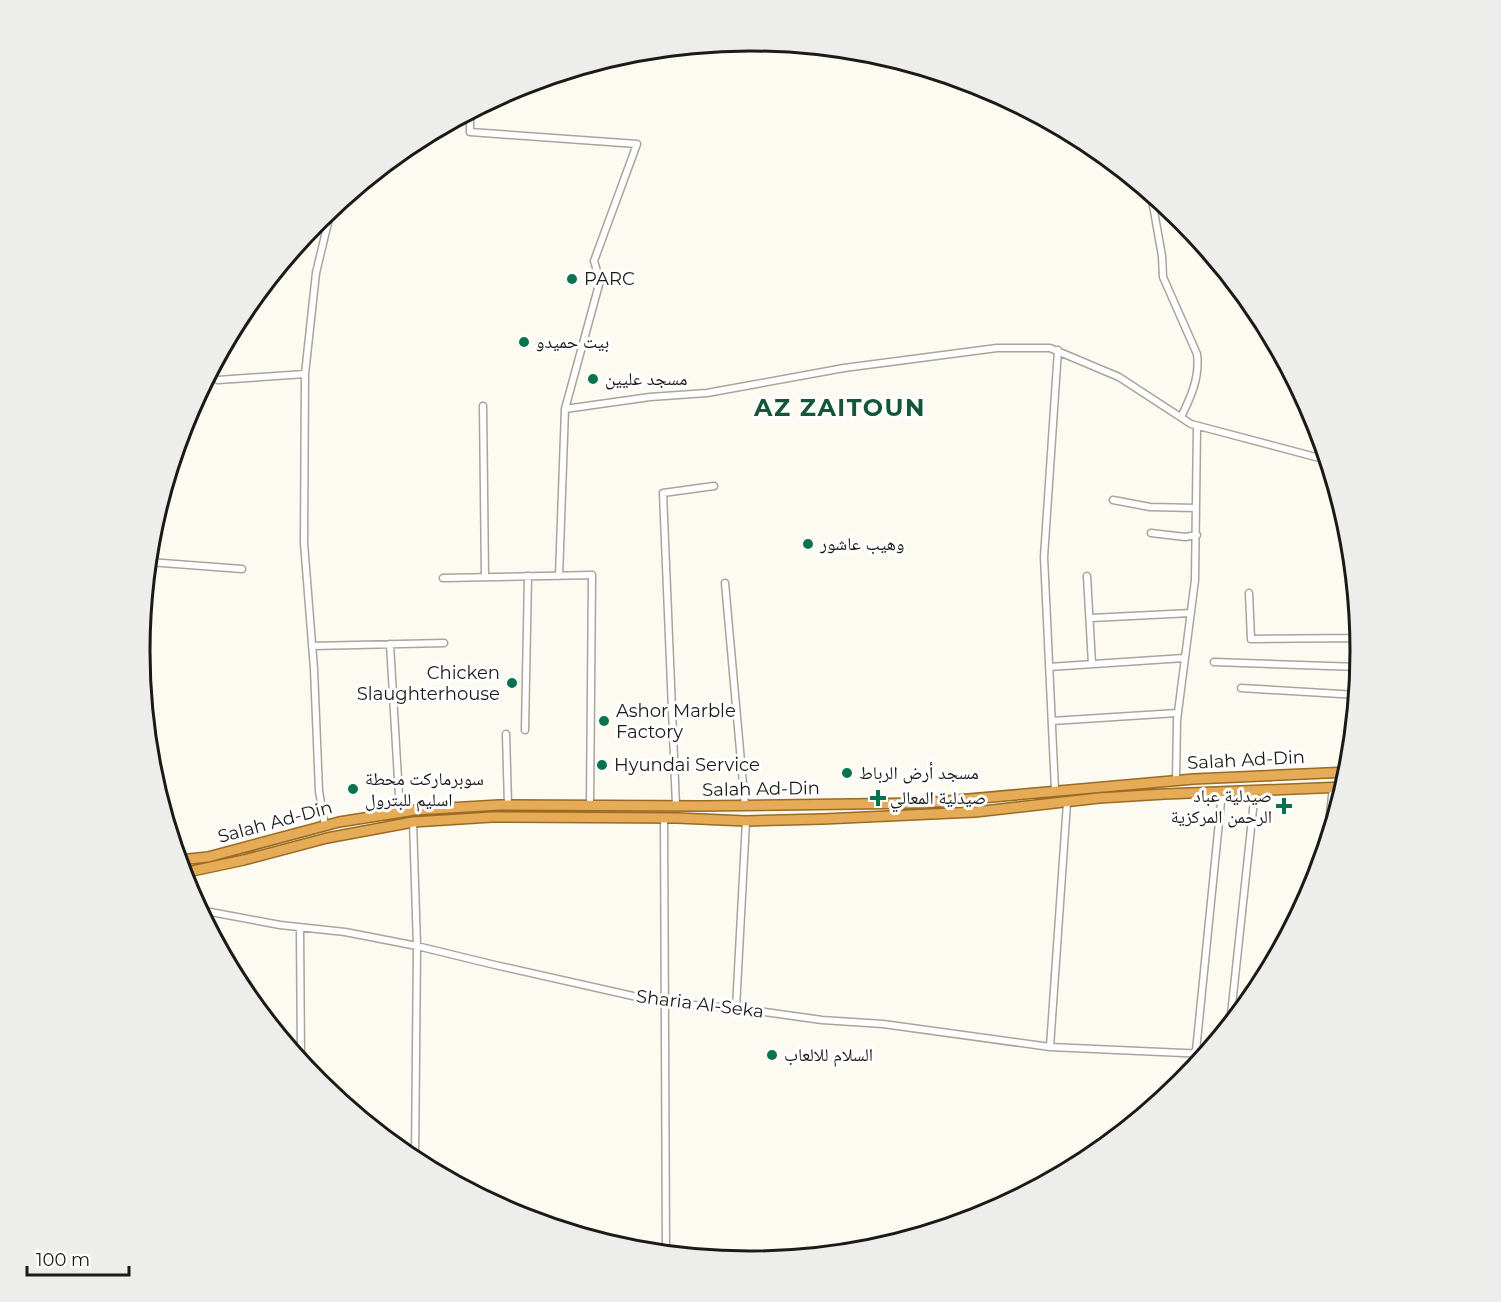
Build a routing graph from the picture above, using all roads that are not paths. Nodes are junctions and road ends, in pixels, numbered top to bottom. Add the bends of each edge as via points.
1 (470, 121) edge
2 (1153, 207) edge
3 (327, 226) edge
4 (1058, 350) junction
5 (305, 374) junction
6 (218, 380) dead end
7 (483, 406) dead end
8 (565, 409) junction
9 (1181, 417) junction
10 (1197, 426) junction
11 (1319, 458) edge
12 (714, 486) dead end
13 (1113, 500) dead end
14 (1196, 508) junction
15 (1151, 533) dead end
16 (1197, 535) junction
17 (158, 563) edge
18 (242, 569) dead end
19 (528, 576) junction
20 (559, 576) junction
21 (1088, 576) dead end
22 (485, 577) junction
23 (443, 578) dead end
24 (725, 584) dead end
25 (1249, 593) dead end
26 (1191, 613) junction
27 (1091, 618) junction
28 (1350, 637) edge
29 (444, 643) dead end
30 (390, 644) junction
31 (312, 646) junction
32 (1184, 658) junction
33 (1214, 662) dead end
34 (1092, 664) junction
35 (1350, 665) edge
36 (1049, 667) junction
37 (1240, 688) dead end
38 (1349, 694) edge
39 (1178, 713) junction
40 (1052, 721) junction
41 (525, 730) dead end
42 (506, 734) dead end
43 (1338, 773) edge
44 (1176, 780) junction
45 (1333, 788) joint
46 (1054, 790) junction
47 (1256, 791) junction
48 (1222, 792) junction
49 (1332, 799) edge
50 (1067, 803) junction
51 (508, 805) junction
52 (590, 805) junction
53 (676, 806) junction
54 (745, 806) junction
55 (400, 813) junction
56 (664, 818) junction
57 (746, 821) junction
58 (413, 822) junction
59 (325, 826) junction
60 (188, 859) edge
61 (192, 871) edge
62 (210, 912) edge
63 (300, 928) junction
64 (417, 945) junction
65 (664, 1003) junction
66 (736, 1008) junction
67 (1232, 1009) edge
68 (1050, 1047) junction
69 (301, 1049) edge
70 (1193, 1053) junction
71 (1196, 1053) edge
72 (415, 1149) edge
73 (666, 1245) edge

1 - 8 street via 470,132 637,144 594,261 600,281
2 - 9 street via 1163,277 1197,354 1198,372
3 - 5 street via 316,273
4 - 8 street via 997,348 844,368 707,393
4 - 9 street via 1119,377
4 - 36 street via 1044,557
5 - 6 street
5 - 31 street via 304,543
7 - 22 street
8 - 20 street
9 - 10 street
10 - 11 street
10 - 14 street
12 - 53 street via 663,493
13 - 14 street via 1150,507
14 - 16 street
15 - 16 street
16 - 26 street
17 - 18 street
19 - 20 street
19 - 22 street
19 - 41 street
20 - 52 street via 592,575
21 - 27 street
22 - 23 street
24 - 54 street
25 - 28 street via 1251,639
26 - 27 street
26 - 32 street
27 - 34 street
29 - 30 street
30 - 31 street
30 - 55 street
31 - 59 street via 319,791
32 - 34 street
32 - 39 street
33 - 35 street
34 - 36 street
36 - 40 street
37 - 38 street
39 - 40 street
39 - 44 street
40 - 46 street
42 - 51 street
43 - 44 highway, Salah Ad-Din
44 - 46 highway, Salah Ad-Din
45 - 47 highway, Salah Ad-Din
45 - 49 street
46 - 54 highway, Salah Ad-Din via 924,803
47 - 48 highway, Salah Ad-Din
47 - 67 street
48 - 50 highway, Salah Ad-Din
48 - 70 street
50 - 57 highway, Salah Ad-Din via 932,815
50 - 68 street
51 - 52 highway, Salah Ad-Din
51 - 55 highway, Salah Ad-Din
52 - 53 highway, Salah Ad-Din
53 - 54 highway, Salah Ad-Din
55 - 59 highway, Salah Ad-Din
56 - 57 highway, Salah Ad-Din
56 - 58 highway, Salah Ad-Din via 492,817
56 - 65 street
57 - 66 street
58 - 61 highway, Salah Ad-Din via 327,838
58 - 64 street
59 - 60 highway, Salah Ad-Din
62 - 63 street, Sharia Al-Seka
63 - 64 street, Sharia Al-Seka
63 - 69 street
64 - 65 street, Sharia Al-Seka
64 - 72 street
65 - 66 street, Sharia Al-Seka
65 - 73 street
66 - 68 street, Sharia Al-Seka
68 - 70 street, Sharia Al-Seka
70 - 71 street, Sharia Al-Seka

